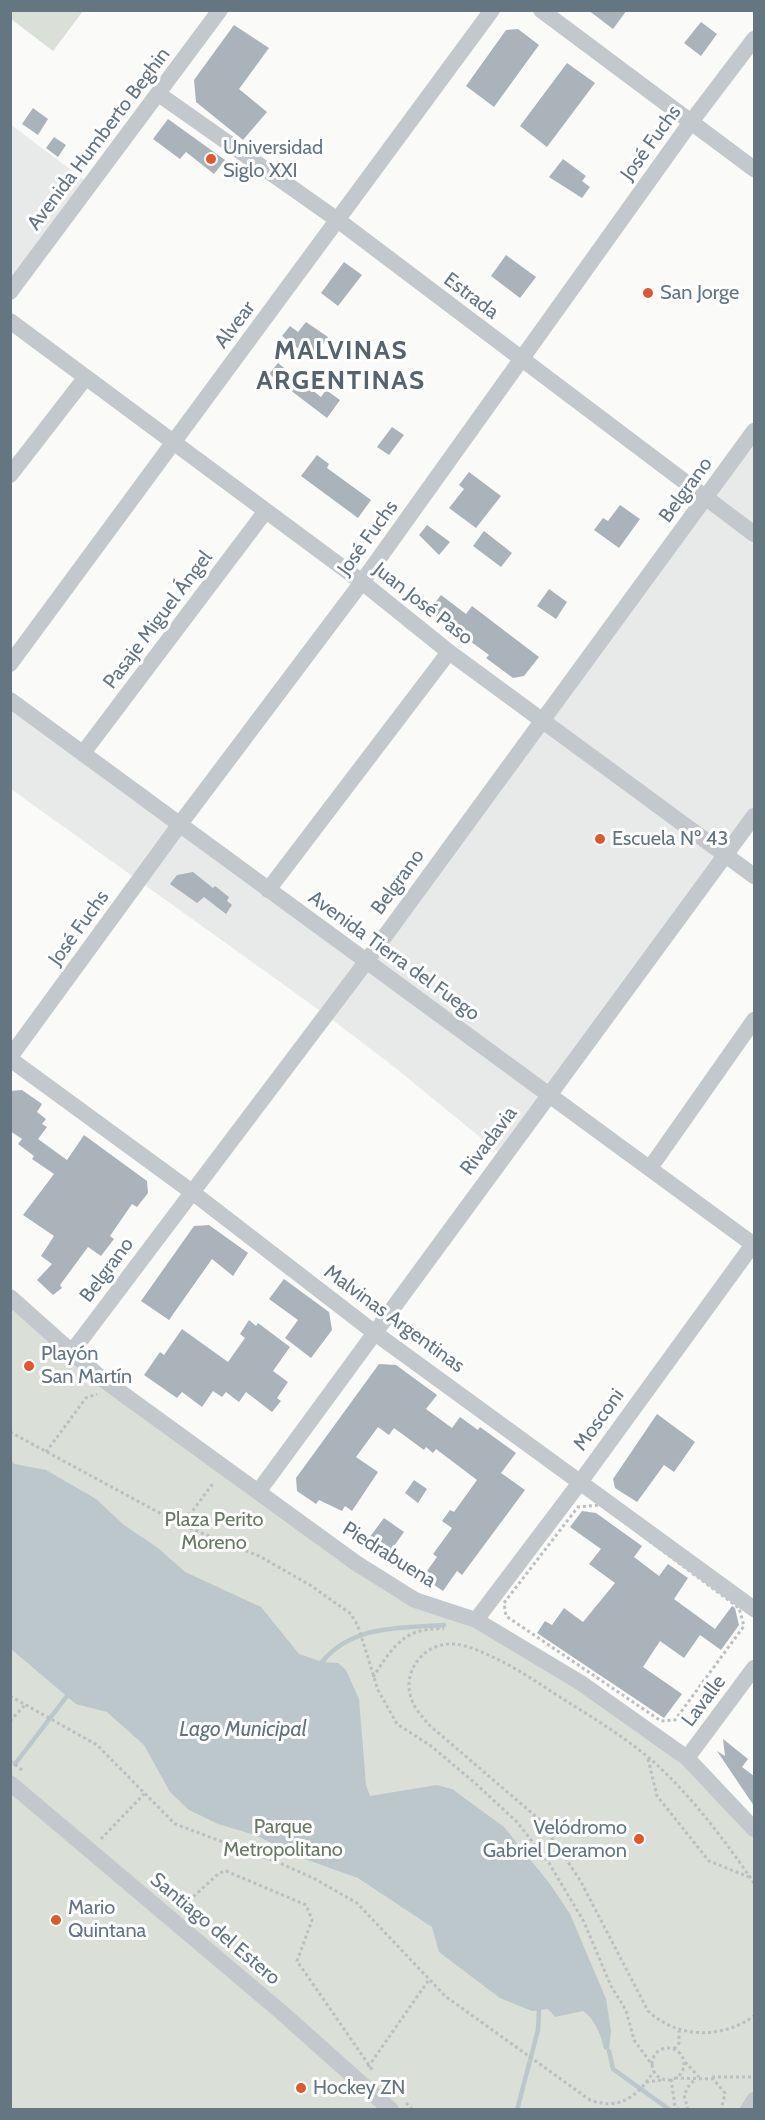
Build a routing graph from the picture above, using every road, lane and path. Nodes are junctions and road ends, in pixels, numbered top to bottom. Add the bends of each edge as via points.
1 (220, 10) edge
2 (492, 10) edge
3 (541, 10) edge
4 (754, 39) edge
5 (160, 95) junction
6 (691, 122) junction
7 (754, 169) edge
8 (339, 221) junction
9 (10, 292) edge
10 (10, 321) edge
11 (523, 359) junction
12 (86, 377) junction
13 (754, 431) edge
14 (173, 444) junction
15 (10, 475) edge
16 (706, 498) junction
17 (265, 512) junction
18 (754, 534) edge
19 (362, 582) junction
20 (449, 652) junction
21 (10, 664) edge
22 (10, 700) edge
23 (543, 720) junction
24 (83, 753) junction
25 (754, 816) edge
26 (180, 824) junction
27 (727, 855) junction
28 (754, 876) edge
29 (268, 890) junction
30 (366, 962) junction
31 (754, 1020) edge
32 (10, 1058) edge
33 (550, 1095) junction
34 (650, 1168) junction
35 (192, 1192) junction
36 (754, 1244) edge
37 (10, 1297) edge
38 (375, 1333) junction
39 (71, 1353) junction
40 (114, 1387) junction
41 (10, 1432) edge
42 (46, 1452) junction
43 (581, 1480) junction
44 (214, 1482) dead end
45 (258, 1492) junction
46 (182, 1525) junction
47 (754, 1609) edge
48 (506, 1616) joint
49 (476, 1620) junction
50 (449, 1626) dead end
51 (754, 1668) edge
52 (373, 1677) junction
53 (10, 1696) edge
54 (25, 1705) junction
55 (10, 1721) edge
56 (644, 1754) junction
57 (687, 1758) junction
58 (10, 1761) edge
59 (29, 1776) dead end
60 (10, 1783) edge
61 (144, 1794) junction
62 (754, 1829) edge
63 (92, 1831) dead end
64 (101, 1839) junction
65 (110, 1846) dead end
66 (750, 1877) junction
67 (754, 1883) edge
68 (170, 1897) dead end
69 (429, 1981) junction
70 (754, 2016) edge
71 (679, 2031) junction
72 (674, 2049) junction
73 (684, 2061) junction
74 (369, 2065) junction
75 (653, 2066) junction
76 (654, 2071) junction
77 (375, 2075) dead end
78 (707, 2077) junction
79 (754, 2077) edge
80 (700, 2078) junction
81 (357, 2079) junction
82 (671, 2079) junction
83 (644, 2083) junction
84 (754, 2100) edge
85 (398, 2106) edge
86 (413, 2109) edge
87 (679, 2109) edge
88 (688, 2109) edge
89 (721, 2109) edge
90 (748, 2109) edge

1 - 5 street, Avenida Humberto Beghin
2 - 8 street, Alvear
3 - 6 street
4 - 6 street, José Fuchs
5 - 8 street, Estrada
5 - 9 street, Avenida Humberto Beghin
6 - 7 street
6 - 11 street, José Fuchs
8 - 11 street, Estrada
8 - 14 street, Alvear
10 - 12 street, Juan José Paso
11 - 16 street, Estrada
11 - 19 street, José Fuchs
12 - 14 street, Juan José Paso
12 - 15 street
13 - 16 street, Belgrano
14 - 17 street, Juan José Paso
14 - 21 street, Alvear
16 - 18 street, Estrada
16 - 23 street, Belgrano
17 - 19 street, Juan José Paso
17 - 24 street, Pasaje Miguel Ángel
19 - 20 street, Juan José Paso
19 - 26 street, José Fuchs
20 - 23 street, Juan José Paso
20 - 29 street
22 - 24 street, Avenida Tierra del Fuego
23 - 27 street, Juan José Paso
23 - 30 street, Belgrano
24 - 26 street, Avenida Tierra del Fuego
25 - 27 street, Rivadavia
26 - 29 street, Avenida Tierra del Fuego
26 - 32 street, José Fuchs
27 - 28 street, Juan José Paso
27 - 33 street, Rivadavia
29 - 30 street, Avenida Tierra del Fuego
30 - 33 street, Avenida Tierra del Fuego
30 - 35 street, Belgrano
31 - 34 street
32 - 35 street, Malvinas Argentinas
33 - 34 street, Avenida Tierra del Fuego
33 - 38 street, Rivadavia
34 - 36 street, Avenida Tierra del Fuego
35 - 38 street, Malvinas Argentinas
35 - 39 street, Belgrano
36 - 43 street, Mosconi
37 - 39 street, Piedrabuena
38 - 43 street, Malvinas Argentinas
38 - 45 street, Rivadavia
39 - 40 street, Piedrabuena
40 - 42 path via 86,1398
40 - 45 street, Piedrabuena
41 - 42 path
42 - 46 path
43 - 47 street, Malvinas Argentinas
43 - 49 street, Mosconi
44 - 46 path
45 - 49 street, Piedrabuena via 415,1600
46 - 52 path via 259,1556 351,1614
48 - 48 path via 504,1603 578,1507 601,1505 740,1608 744,1626 675,1720 660,1721
49 - 57 street, Piedrabuena via 581,1683
50 - 52 path via 406,1637
51 - 57 street, Lavalle
52 - 75 path via 397,1724 456,1765 531,1839 574,1903 611,1986 626,2010 634,2040
53 - 54 path
54 - 55 path
54 - 61 path via 97,1745
56 - 66 path via 680,1788
56 - 66 path via 657,1796 709,1861
56 - 71 path via 521,1673 469,1647 453,1644 428,1650 410,1674 412,1700 428,1724 540,1820 580,1880 648,2011
57 - 62 street, Piedrabuena
58 - 59 path
60 - 81 street, Santiago del Estero
61 - 64 path
61 - 69 path via 176,1824 315,1879 357,1904
63 - 64 path
64 - 65 path
66 - 67 path
68 - 74 path via 192,1898 226,1871 306,1905 312,1920 297,1961
69 - 74 path
69 - 83 path via 524,2055 599,2103 622,2103
70 - 71 path via 726,2030
71 - 72 path via 679,2043
72 - 73 path
72 - 75 path via 658,2051
73 - 80 path
73 - 82 path via 682,2072
74 - 77 path
74 - 81 path
75 - 76 path
76 - 82 path
76 - 83 path
78 - 79 path
78 - 80 path
78 - 89 path via 723,2087 725,2100
80 - 82 path
80 - 88 path via 686,2089
81 - 85 street, Santiago del Estero
82 - 83 path
82 - 87 path via 675,2106
84 - 90 street
85 - 86 path

